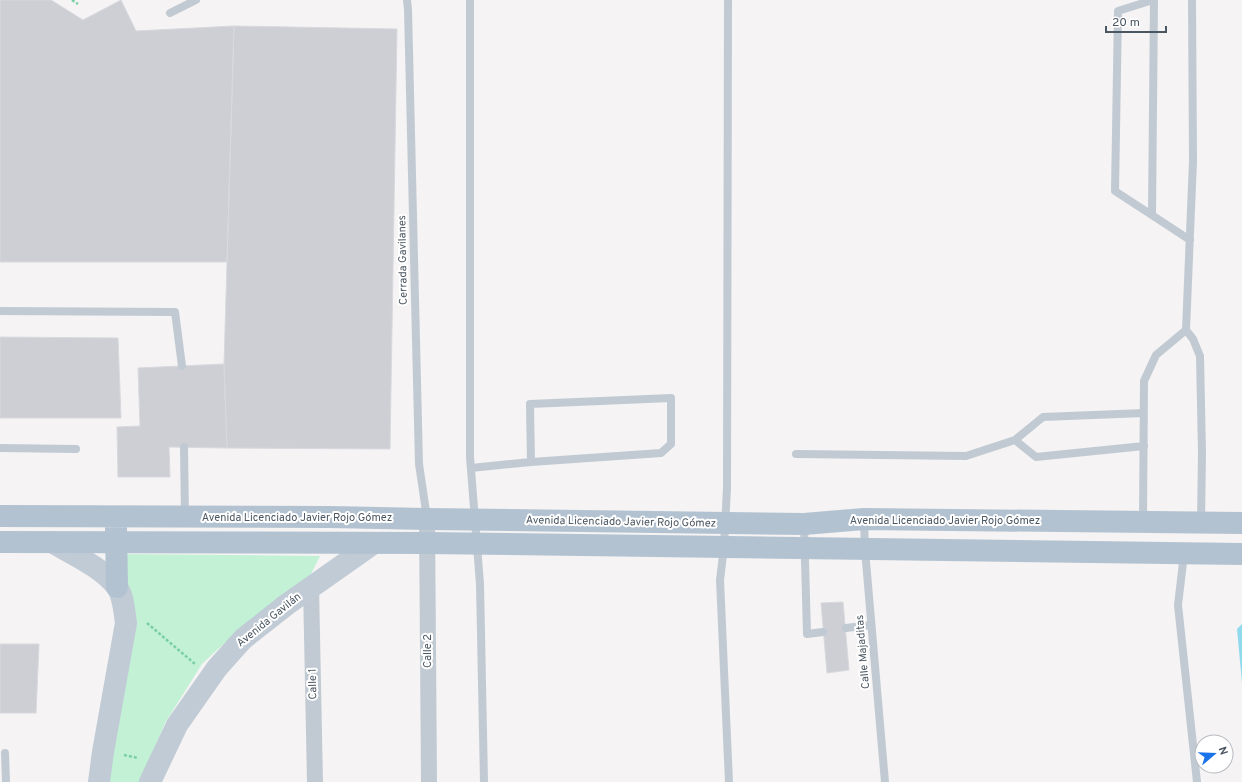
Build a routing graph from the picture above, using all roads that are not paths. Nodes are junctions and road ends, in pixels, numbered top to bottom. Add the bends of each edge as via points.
1 (196, 0) edge
2 (407, 0) edge
3 (470, 0) edge
4 (728, 0) edge
5 (1153, 0) edge
6 (1192, 0) edge
7 (170, 13) dead end
8 (1152, 214) junction
9 (1190, 240) junction
10 (0, 311) edge
11 (1186, 330) junction
12 (182, 366) dead end
13 (1144, 413) junction
14 (1015, 440) junction
15 (1144, 446) junction
16 (184, 447) dead end
17 (0, 448) edge
18 (76, 449) dead end
19 (796, 454) dead end
20 (532, 462) junction
21 (471, 468) junction
22 (0, 516) edge
23 (116, 517) junction
24 (185, 517) junction
25 (330, 517) junction
26 (427, 519) junction
27 (864, 519) junction
28 (474, 520) junction
29 (1143, 522) junction
30 (725, 523) junction
31 (1201, 523) junction
32 (1242, 523) edge
33 (804, 524) junction
34 (0, 542) edge
35 (52, 542) junction
36 (117, 542) junction
37 (331, 542) junction
38 (427, 542) junction
39 (374, 543) junction
40 (476, 543) junction
41 (724, 548) junction
42 (804, 548) junction
43 (865, 550) junction
44 (1184, 553) junction
45 (1242, 554) edge
46 (311, 586) junction
47 (120, 596) junction
48 (872, 625) junction
49 (846, 628) dead end
50 (823, 632) dead end
51 (5, 753) dead end
52 (6, 782) edge
53 (99, 782) edge
54 (150, 782) edge
55 (315, 782) edge
56 (429, 782) edge
57 (484, 782) edge
58 (730, 782) edge
59 (885, 782) edge
60 (1197, 782) edge

1 - 7 lane
2 - 26 lane, Cerrada Gavilanes via 419,464
3 - 21 lane
4 - 30 lane via 728,481
5 - 8 lane
5 - 8 lane via 1118,11 1115,192
6 - 9 lane via 1193,161
8 - 9 lane
9 - 11 lane
10 - 12 lane via 175,312
11 - 13 lane via 1156,355 1144,380
11 - 31 lane via 1200,356
13 - 14 lane via 1043,417
13 - 15 lane
14 - 15 lane via 1036,457
14 - 19 lane via 966,456
15 - 29 lane
16 - 24 lane
17 - 18 lane
20 - 20 lane via 530,404 671,398 671,444 661,453
20 - 21 lane
21 - 28 lane
22 - 23 main road, Avenida Licenciado Javier Rojo Gómez
23 - 24 main road, Avenida Licenciado Javier Rojo Gómez
23 - 36 main road
24 - 25 main road, Avenida Licenciado Javier Rojo Gómez
25 - 26 main road, Avenida Licenciado Javier Rojo Gómez
25 - 37 main road
26 - 28 main road, Avenida Licenciado Javier Rojo Gómez
26 - 38 street, Calle 2
27 - 29 main road, Avenida Licenciado Javier Rojo Gómez
27 - 33 main road, Avenida Licenciado Javier Rojo Gómez
27 - 43 lane, Calle Majaditas
28 - 30 main road, Avenida Licenciado Javier Rojo Gómez
28 - 40 lane
29 - 31 main road, Avenida Licenciado Javier Rojo Gómez
30 - 33 main road, Avenida Licenciado Javier Rojo Gómez
30 - 41 lane
31 - 32 main road, Avenida Licenciado Javier Rojo Gómez
33 - 42 lane
34 - 35 main road
35 - 36 main road
35 - 47 main road via 95,568
36 - 37 main road
36 - 47 main road
37 - 39 main road
38 - 39 main road
38 - 40 main road
38 - 56 street, Calle 2
39 - 46 main road, Avenida Gavilán
40 - 41 main road
40 - 57 lane via 480,584
41 - 42 main road
41 - 58 lane via 720,580
42 - 43 main road
42 - 50 lane via 807,634
43 - 44 main road
43 - 48 lane, Calle Majaditas
44 - 45 main road
44 - 60 lane via 1178,605
46 - 54 main road, Avenida Gavilán via 243,639 216,668 177,725
46 - 55 street, Calle 1
47 - 53 main road via 126,623
48 - 49 lane
48 - 59 lane, Calle Majaditas
51 - 52 lane

